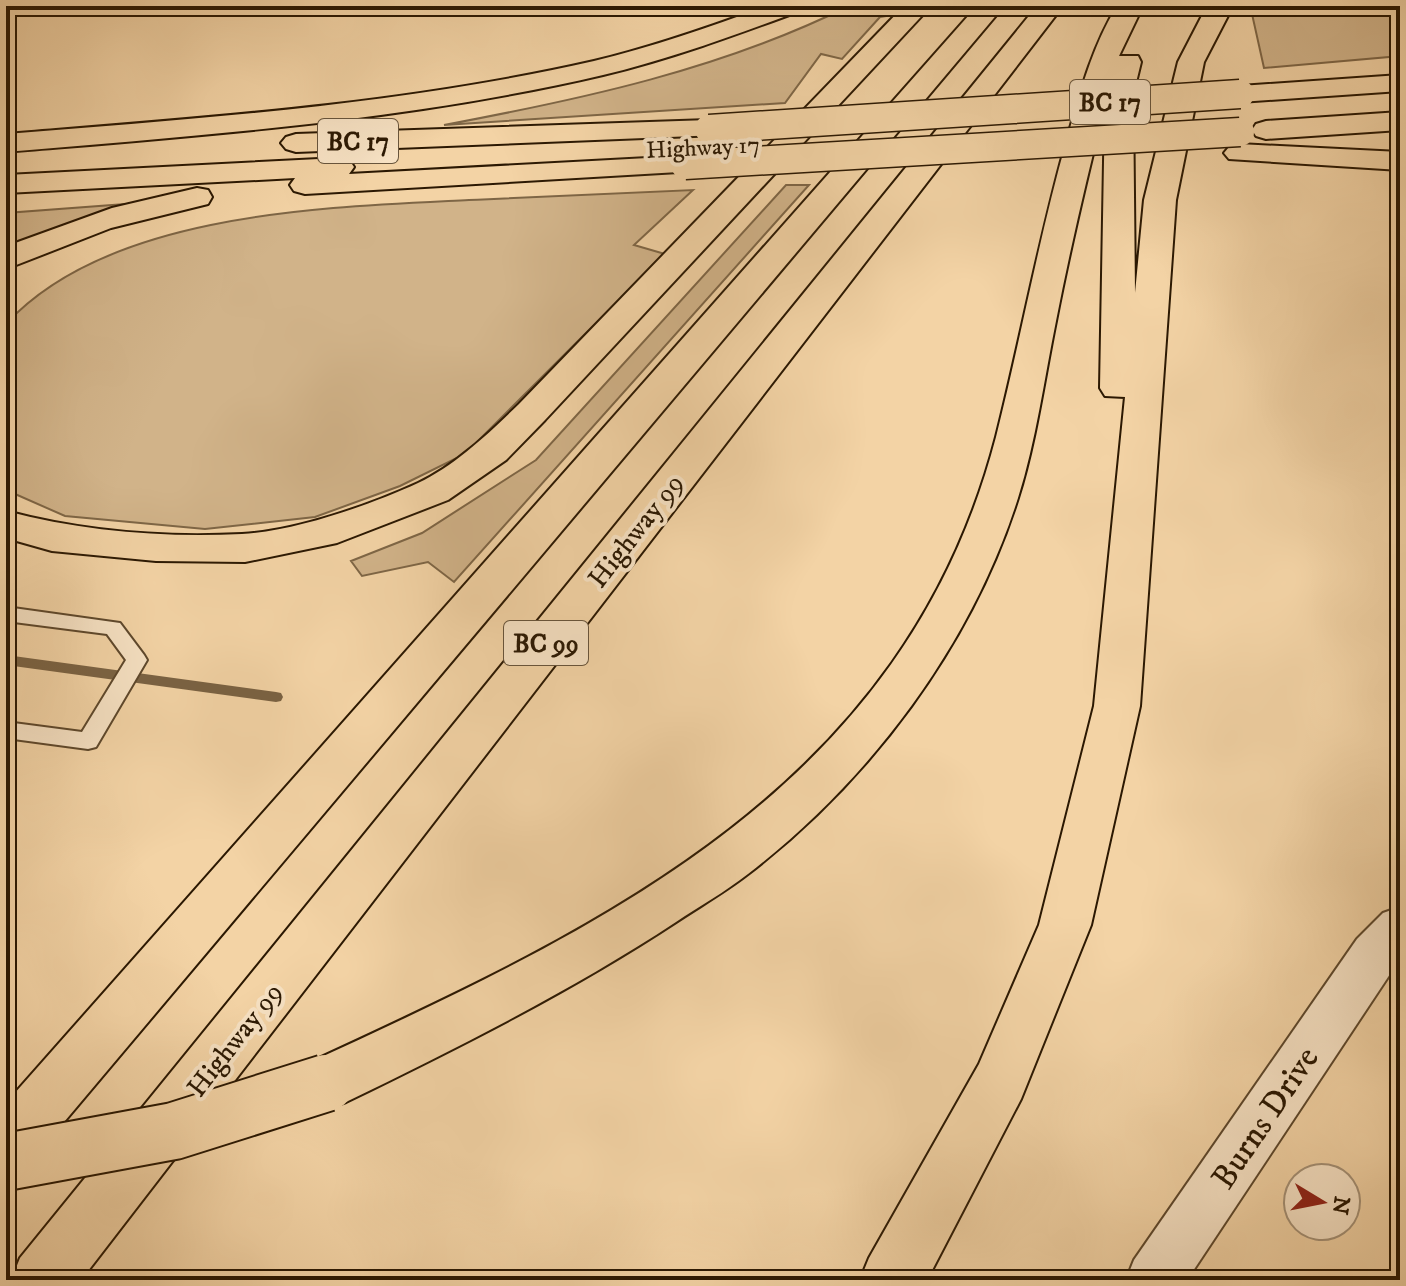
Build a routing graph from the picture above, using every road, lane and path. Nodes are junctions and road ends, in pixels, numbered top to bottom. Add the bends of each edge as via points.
1 (791, 6) edge
2 (918, 6) edge
3 (991, 6) edge
4 (1050, 6) edge
5 (1220, 6) edge
6 (1127, 10) edge
7 (1400, 62) edge
8 (1400, 83) edge
9 (1400, 102) edge
10 (1240, 113) junction
11 (1400, 121) edge
12 (6, 143) edge
13 (698, 147) junction
14 (6, 154) edge
15 (1400, 161) edge
16 (6, 184) edge
17 (6, 259) edge
18 (6, 524) edge
19 (10, 620) edge
20 (1117, 706) junction
21 (6, 730) edge
22 (1387, 941) edge
23 (6, 1146) edge
24 (6, 1162) edge
25 (42, 1280) edge
26 (891, 1280) edge
27 (1154, 1280) edge

1 - 12 highway via 557,77 436,99 296,118
2 - 18 highway via 532,412 492,451 434,491 337,529 245,548 67,539
3 - 23 highway, BC 99
4 - 25 highway, Highway 99 / BC 99
5 - 20 highway via 1191,62 1160,200
6 - 20 highway via 1134,39 1119,95
6 - 24 highway, bridge via 1099,74 1063,204 1007,470 973,565 916,669 837,766 734,857 591,950 477,1012 326,1083 174,1131
7 - 10 highway
8 - 10 highway, Highway 17 / BC 17
9 - 10 highway, Highway 17 / BC 17
10 - 11 highway
10 - 13 highway, Highway 17 / BC 17
10 - 13 highway, Highway 17 / BC 17, bridge via 980,111
10 - 13 highway, bridge via 1033,146
10 - 15 highway
13 - 14 highway, Highway 17 / BC 17
13 - 16 highway, Highway 17 / BC 17
13 - 17 highway via 225,192 145,206 71,229
19 - 21 lane via 113,628 137,660 88,741
20 - 26 highway via 1065,925 1001,1080
22 - 27 street, Burns Drive

